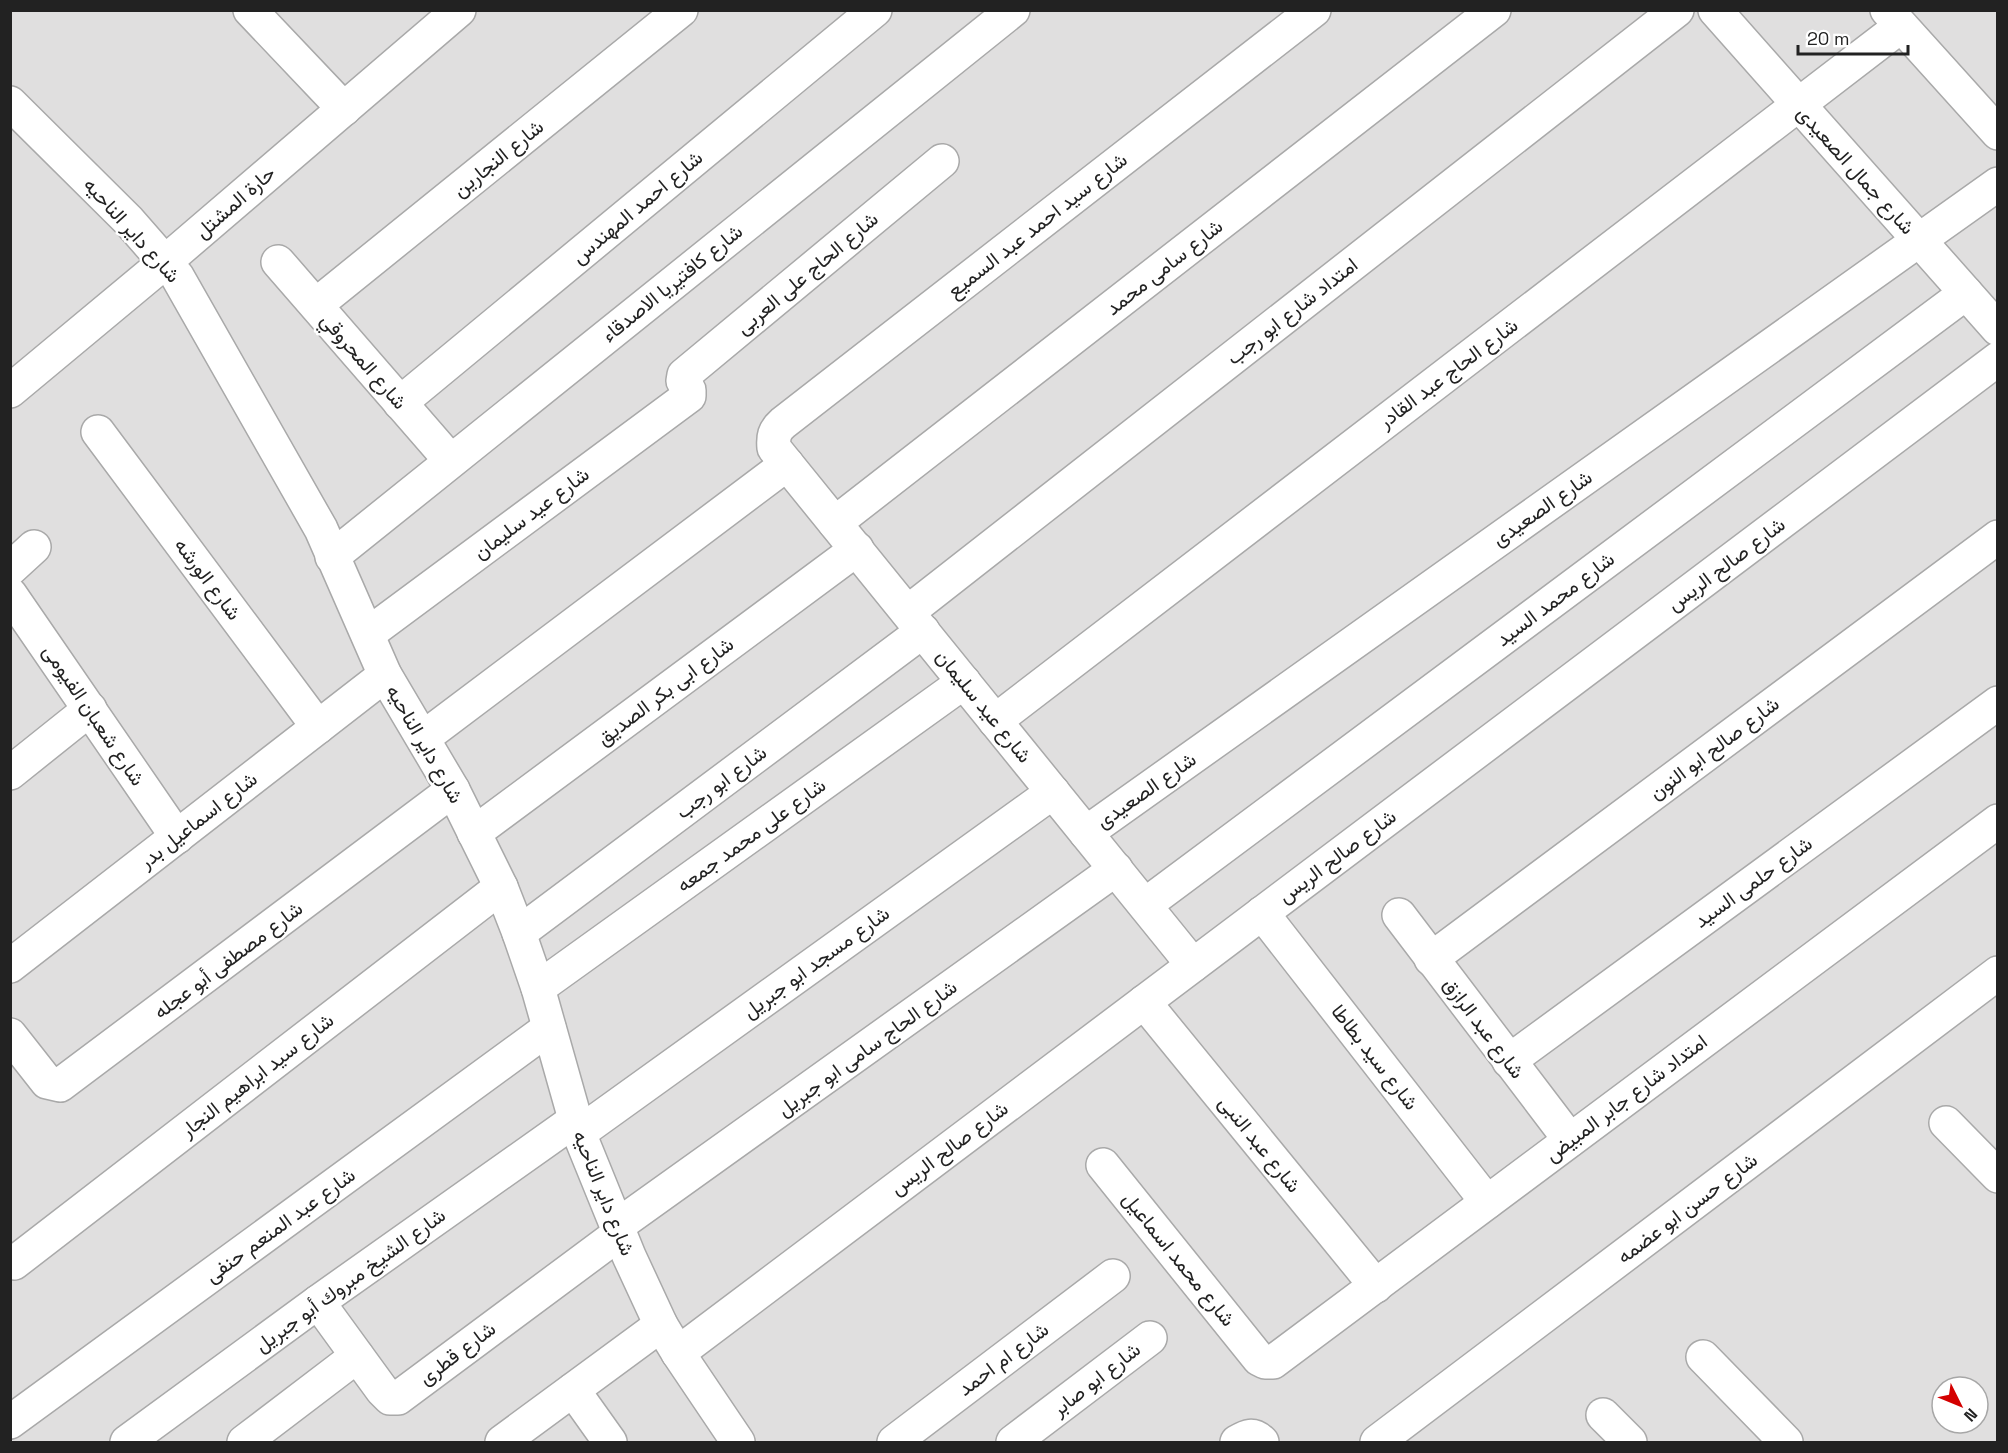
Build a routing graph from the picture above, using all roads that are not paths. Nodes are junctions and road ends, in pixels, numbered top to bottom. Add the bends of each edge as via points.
1 (250, 10) edge
2 (459, 10) edge
3 (681, 10) edge
4 (875, 10) edge
5 (1013, 10) edge
6 (1314, 10) edge
7 (1494, 10) edge
8 (1677, 10) edge
9 (1715, 10) edge
10 (1894, 18) edge
11 (10, 103) edge
12 (1798, 105) junction
13 (344, 109) junction
14 (1998, 133) edge
15 (942, 161) dead end
16 (1998, 184) edge
17 (1918, 240) junction
18 (165, 262) junction
19 (278, 262) dead end
20 (1965, 293) junction
21 (316, 305) junction
22 (1998, 329) edge
23 (1998, 360) edge
24 (689, 390) joint
25 (10, 391) edge
26 (400, 403) junction
27 (98, 432) dead end
28 (781, 456) junction
29 (450, 460) junction
30 (835, 523) junction
31 (1998, 537) edge
32 (34, 547) dead end
33 (857, 549) junction
34 (332, 557) junction
35 (10, 569) edge
36 (10, 594) edge
37 (915, 621) junction
38 (368, 634) junction
39 (385, 675) junction
40 (964, 682) junction
41 (1998, 703) edge
42 (90, 709) junction
43 (995, 721) junction
44 (318, 727) junction
45 (423, 738) junction
46 (10, 772) edge
47 (453, 790) junction
48 (1053, 792) junction
49 (1998, 821) edge
50 (474, 833) junction
51 (1086, 833) junction
52 (177, 837) junction
53 (1116, 869) junction
54 (501, 887) junction
55 (1145, 905) junction
56 (1262, 913) junction
57 (1399, 915) dead end
58 (519, 933) junction
59 (1431, 959) junction
60 (1193, 964) junction
61 (10, 966) edge
62 (1998, 973) edge
63 (538, 988) junction
64 (1144, 1002) junction
65 (549, 1028) junction
66 (10, 1035) edge
67 (1509, 1061) junction
68 (1946, 1123) dead end
69 (577, 1126) junction
70 (1570, 1140) junction
71 (1104, 1165) dead end
72 (1998, 1176) edge
73 (1487, 1202) junction
74 (619, 1230) junction
75 (14, 1263) dead end
76 (1113, 1276) dead end
77 (1376, 1286) junction
78 (318, 1302) junction
79 (661, 1325) junction
80 (1150, 1338) dead end
81 (678, 1353) junction
82 (1254, 1353) joint
83 (357, 1356) junction
84 (1703, 1358) dead end
85 (573, 1390) junction
86 (1603, 1415) dead end
87 (10, 1422) edge
88 (127, 1443) edge
89 (244, 1443) edge
90 (502, 1443) edge
91 (610, 1443) edge
92 (738, 1443) edge
93 (894, 1443) edge
94 (1013, 1443) edge
95 (1377, 1443) edge
96 (1630, 1443) edge
97 (1786, 1443) edge

1 - 13 street
2 - 13 street, حارة المشتل
3 - 21 street, شارع النجارين
4 - 26 street, شارع احمد المهندس
5 - 29 street, شارع كافتيريا الاصدقاء
6 - 28 street, شارع سيد احمد عبد السميع via 783,423 773,438
7 - 30 street, شارع سامى محمد
8 - 37 street, امتداد شارع ابو رجب
9 - 12 street, شارع جمال الصعيدى
10 - 12 street, شارع الحاج عبد القادر
10 - 14 street
11 - 18 street, شارع داير الناحيه via 129,220
12 - 17 street, شارع جمال الصعيدى
12 - 43 street, شارع الحاج عبد القادر
13 - 18 street, حارة المشتل
15 - 24 street, شارع الحاج على العربى via 684,375
16 - 17 street, شارع الصعيدى
17 - 20 street, شارع جمال الصعيدى
17 - 51 street, شارع الصعيدى
18 - 25 street, حارة المشتل
18 - 34 street, شارع داير الناحيه via 177,276 316,520
19 - 21 street, شارع المحروقي
20 - 22 street, شارع جمال الصعيدى
20 - 55 street, شارع محمد السيد
21 - 26 street, شارع المحروقي
23 - 56 street, شارع صالح الريس
24 - 38 street, شارع عيد سليمان via 686,399
26 - 29 street, شارع المحروقي
27 - 44 street, شارع الورشه
28 - 30 street, شارع عيد سليمان
28 - 45 street
29 - 34 street, شارع كافتيريا الاصدقاء
30 - 33 street, شارع عيد سليمان
31 - 59 street, شارع صالح ابو النون
32 - 35 street
33 - 37 street, شارع عيد سليمان
33 - 50 street, شارع ابى بكر الصديق
34 - 38 street, شارع داير الناحيه
36 - 42 street, شارع شعبان الفيومى
37 - 40 street, شارع عيد سليمان
37 - 58 street, شارع ابو رجب
38 - 39 street, شارع داير الناحيه
39 - 44 street, شارع اسماعيل بدر
39 - 45 street, شارع داير الناحيه
40 - 43 street, شارع عيد سليمان
40 - 63 street, شارع على محمد جمعه
41 - 67 street, شارع حلمى السيد
42 - 46 street
42 - 52 street, شارع شعبان الفيومى
43 - 48 street, شارع عيد سليمان
44 - 52 street, شارع اسماعيل بدر
45 - 47 street, شارع داير الناحيه
47 - 50 street, شارع داير الناحيه
47 - 66 street, شارع مصطفى أبو عجله via 60,1085 47,1082
48 - 51 street, شارع عيد سليمان
48 - 69 street, شارع مسجد ابو جبريل
49 - 70 street, امتداد شارع جابر المبيض
50 - 54 street, شارع داير الناحيه
51 - 53 street, شارع عيد سليمان
52 - 61 street, شارع اسماعيل بدر
53 - 55 street, شارع عيد سليمان
53 - 74 street, شارع الحاج سامى ابو جبريل
54 - 58 street, شارع داير الناحيه
54 - 75 street, شارع سيد ابراهيم النجار
55 - 60 street, شارع عيد سليمان
56 - 60 street, شارع صالح الريس
56 - 73 street, شارع سيد بطاطا
57 - 59 street, شارع عبد الرازق
58 - 63 street, شارع داير الناحيه
59 - 67 street, شارع عبد الرازق
60 - 64 street, شارع صالح الريس
62 - 95 street, شارع حسن ابو عضمه
63 - 65 street, شارع داير الناحيه
64 - 77 street, شارع عبد النبى
64 - 81 street, شارع صالح الريس
65 - 69 street, شارع داير الناحيه
65 - 87 street, شارع عبد المنعم حنفى
67 - 70 street, شارع عبد الرازق
68 - 72 street
69 - 74 street, شارع داير الناحيه
69 - 78 street, شارع الشيخ مبروك أبو جبريل
70 - 73 street, امتداد شارع جابر المبيض
71 - 82 street, شارع محمد اسماعيل
73 - 77 street, امتداد شارع جابر المبيض
74 - 79 street, شارع داير الناحيه
74 - 83 street, شارع قطرى via 398,1398 390,1398 382,1390
76 - 93 street, شارع ام احمد
77 - 82 street, امتداد شارع جابر المبيض via 1279,1359 1265,1362
78 - 83 street, شارع قطرى
78 - 88 street, شارع الشيخ مبروك أبو جبريل
79 - 81 street, شارع داير الناحيه
79 - 85 street
80 - 94 street, شارع ابو صابر
81 - 92 street, شارع داير الناحيه
83 - 89 street
84 - 97 street
85 - 90 street
85 - 91 street
86 - 96 street

